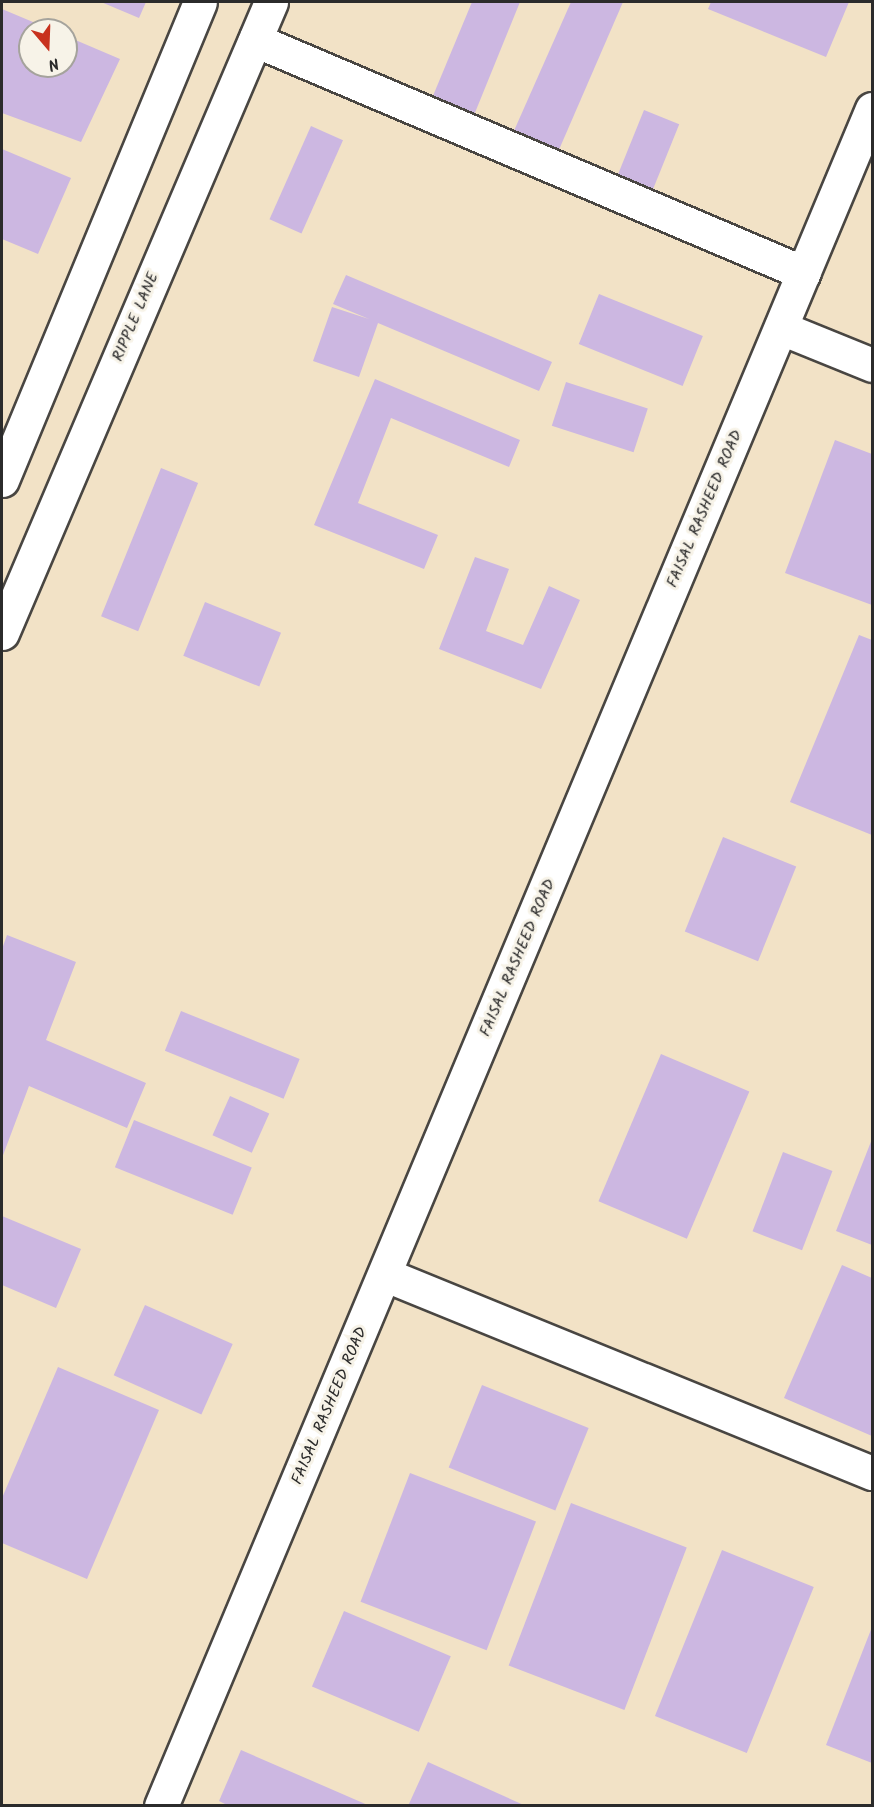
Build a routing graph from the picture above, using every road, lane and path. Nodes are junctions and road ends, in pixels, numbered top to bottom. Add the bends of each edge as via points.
1 (200, 2) edge
2 (271, 2) edge
3 (255, 40) junction
4 (873, 109) edge
5 (804, 273) junction
6 (781, 328) junction
7 (873, 365) edge
8 (2, 480) edge
9 (2, 633) edge
10 (386, 1275) junction
11 (873, 1473) edge
12 (161, 1806) edge

1 - 8 street
2 - 3 street, RIPPLE LANE
3 - 5 street
3 - 9 street, RIPPLE LANE
4 - 5 street, FAISAL RASHEED ROAD
5 - 6 street, FAISAL RASHEED ROAD
6 - 7 street
6 - 10 street, FAISAL RASHEED ROAD
10 - 11 street
10 - 12 street, FAISAL RASHEED ROAD

